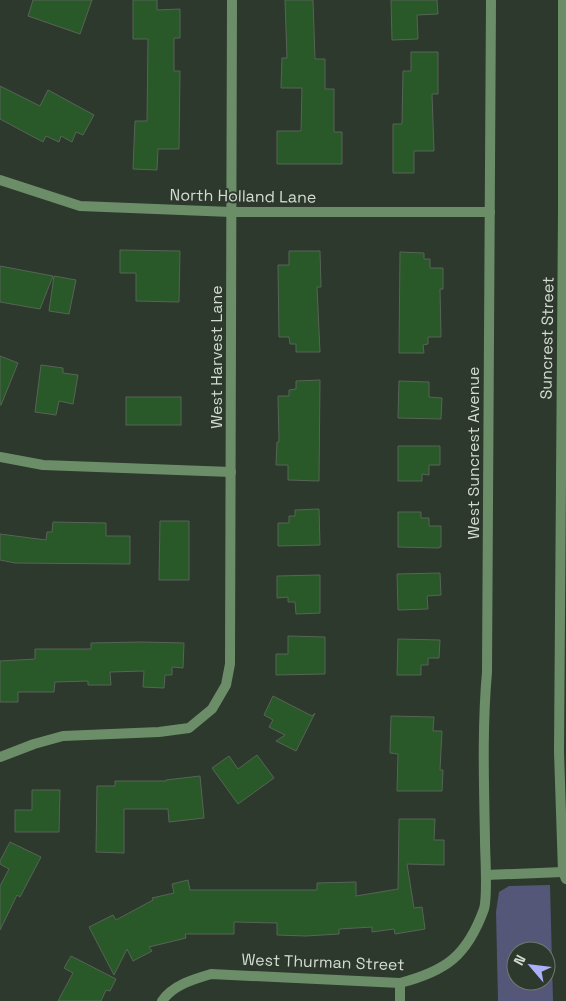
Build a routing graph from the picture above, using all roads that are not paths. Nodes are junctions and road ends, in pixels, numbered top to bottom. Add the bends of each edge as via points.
1 (232, 0) edge
2 (491, 0) edge
3 (563, 0) edge
4 (0, 180) edge
5 (565, 211) edge
6 (231, 212) junction
7 (490, 212) junction
8 (0, 457) edge
9 (231, 472) junction
10 (563, 677) edge
11 (0, 757) edge
12 (486, 875) junction
13 (564, 876) edge
14 (485, 907) joint
15 (400, 983) junction
16 (162, 1001) edge
17 (400, 1001) edge

1 - 6 street, West Harvest Lane
2 - 7 street, West Suncrest Avenue
3 - 5 street, Suncrest Street
4 - 6 street, North Holland Lane via 80,206
5 - 10 street, Suncrest Street
6 - 7 street, North Holland Lane
6 - 9 street, West Harvest Lane
7 - 12 street, West Suncrest Avenue via 487,672 483,716
8 - 9 street via 43,464
9 - 11 street, West Harvest Lane via 230,664 226,685 212,709 189,728 63,736
10 - 13 street via 559,752
12 - 13 street
12 - 14 street, West Suncrest Avenue
14 - 15 street, West Thurman Street via 471,937 446,965 425,976
15 - 16 street, West Thurman Street via 211,974 177,987
15 - 17 street

